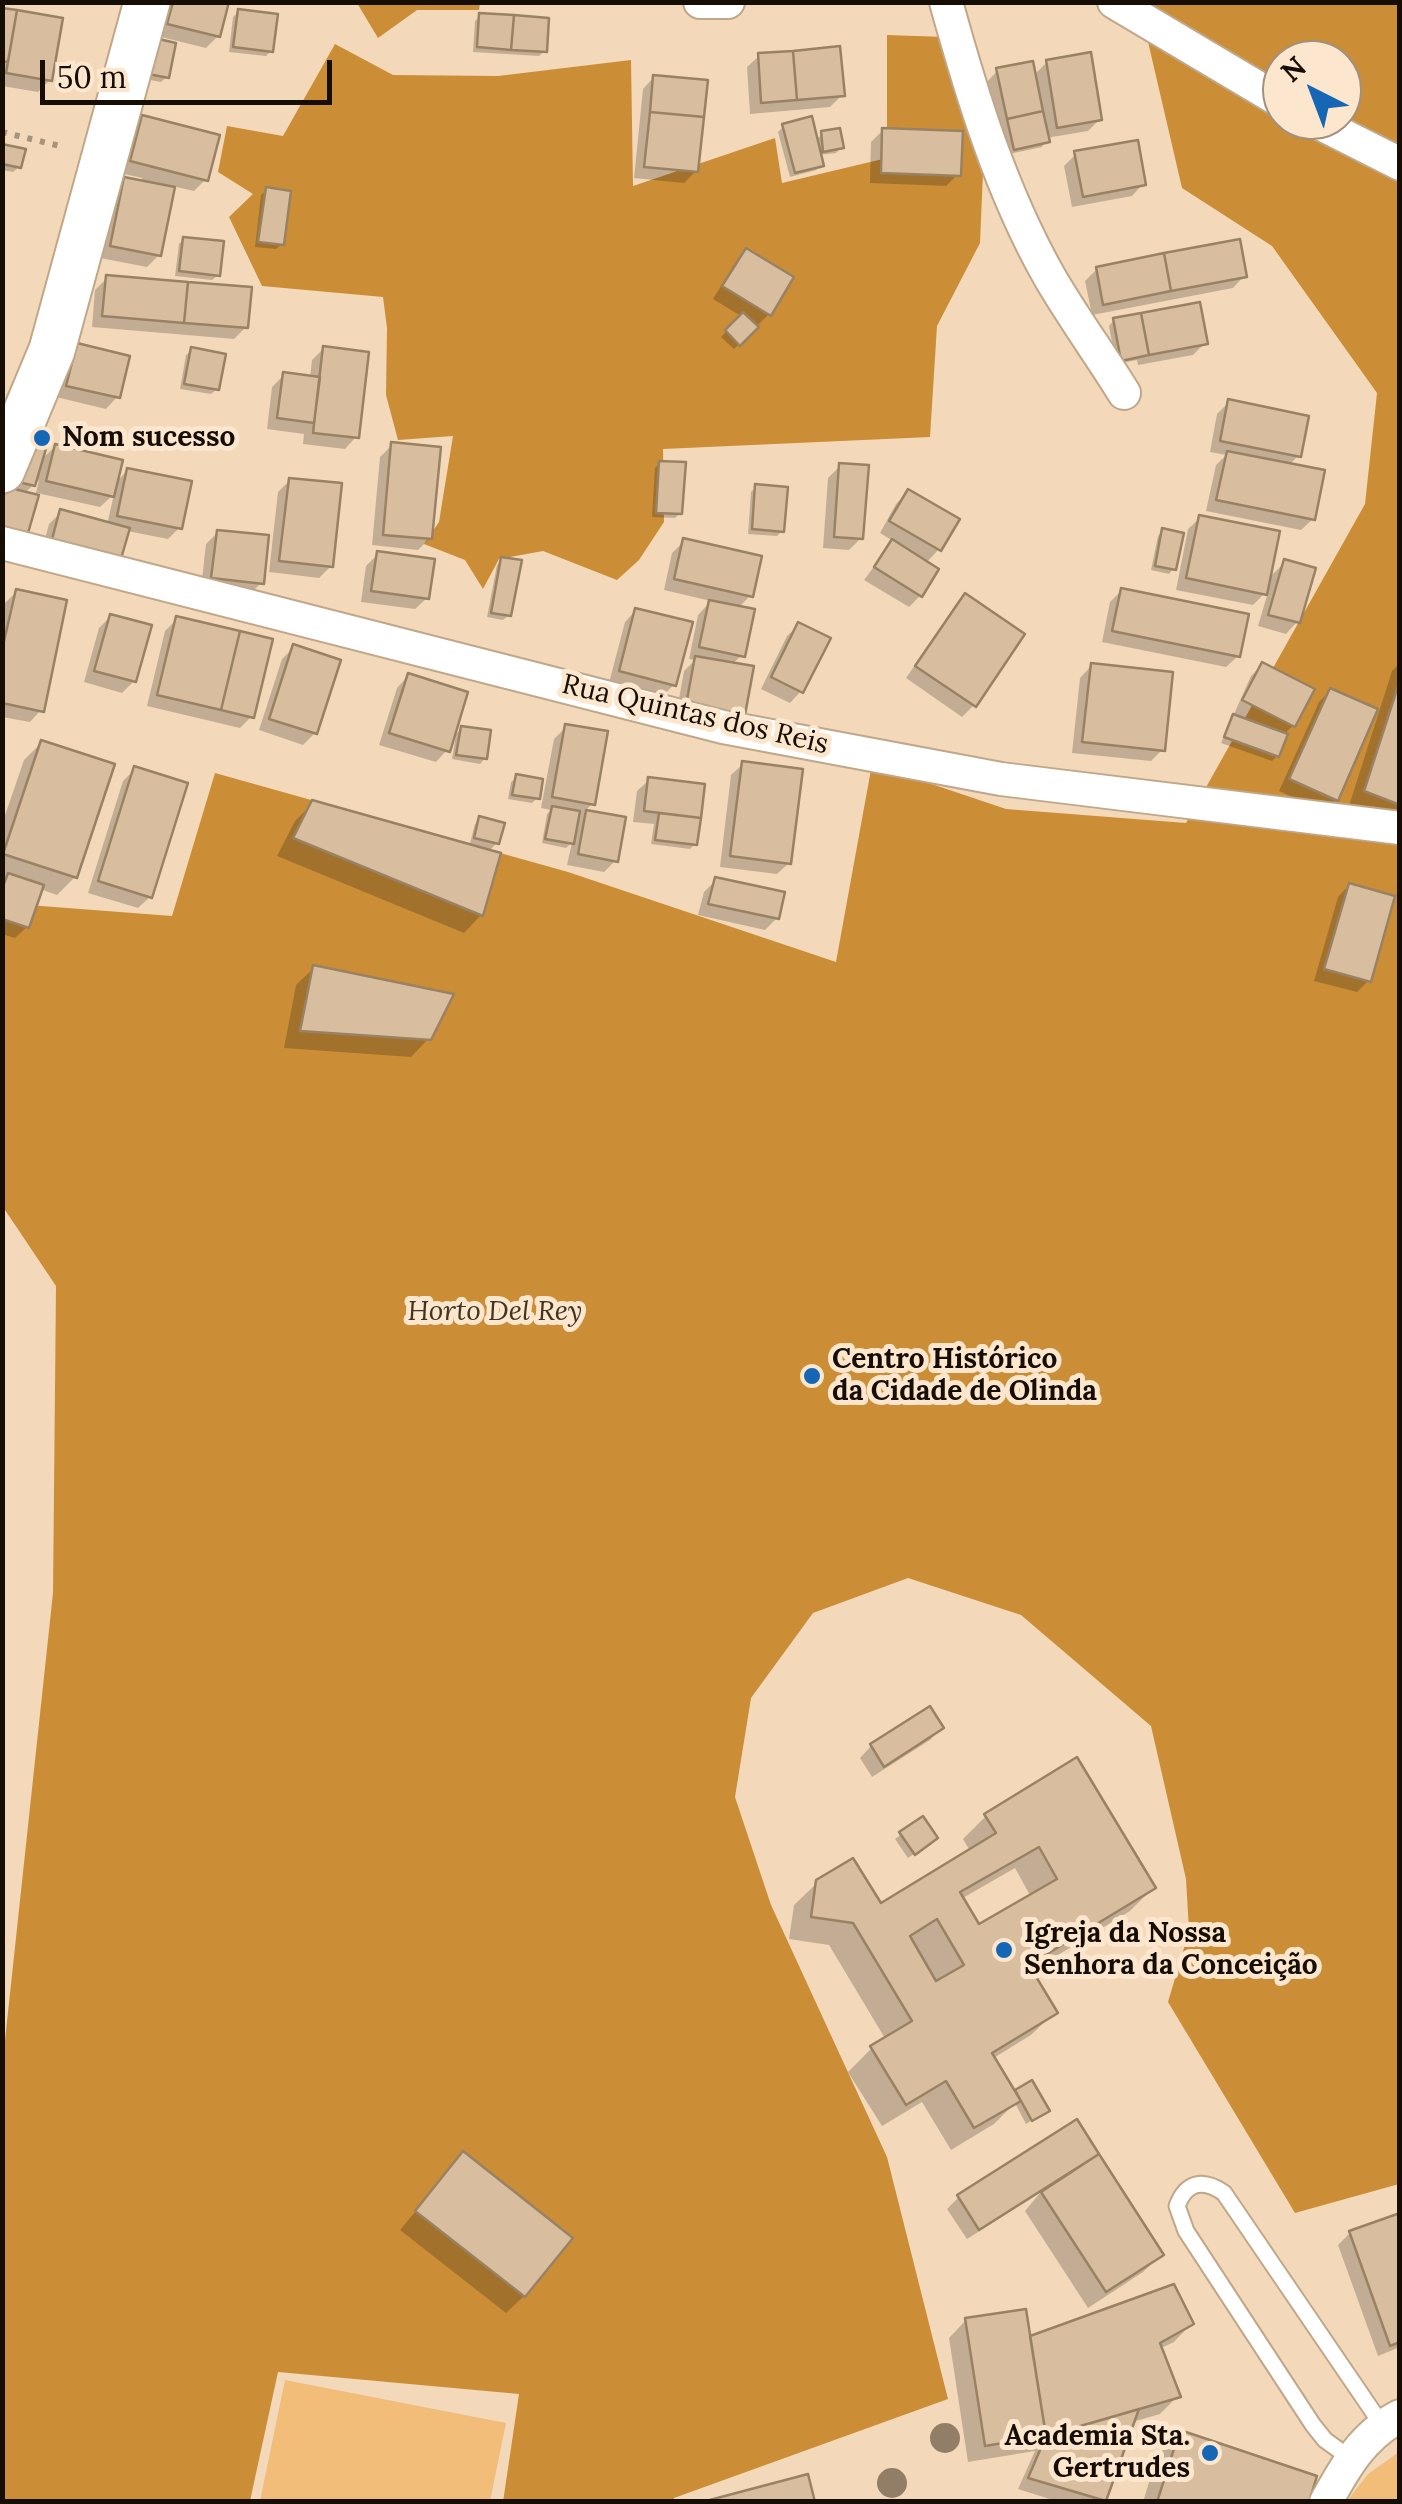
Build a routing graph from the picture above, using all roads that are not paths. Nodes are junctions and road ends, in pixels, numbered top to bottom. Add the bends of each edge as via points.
1 (147, 2) edge
2 (700, 2) edge
3 (728, 2) edge
4 (946, 2) edge
5 (1114, 2) edge
6 (1262, 90) edge
7 (1353, 140) edge
8 (1400, 164) edge
9 (1124, 393) dead end
10 (2, 470) edge
11 (2, 543) edge
12 (1400, 828) edge
13 (1391, 2420) edge
14 (1350, 2458) junction
15 (1326, 2502) edge

1 - 10 street via 52,350
2 - 3 street
4 - 9 street via 1009,192 1049,276
5 - 6 street
7 - 8 street
11 - 12 street, Rua Quintas dos Reis via 723,727 1001,778
13 - 14 street
13 - 14 lane via 1224,2193 1198,2183 1182,2192 1176,2206 1186,2231 1313,2425
14 - 15 street

